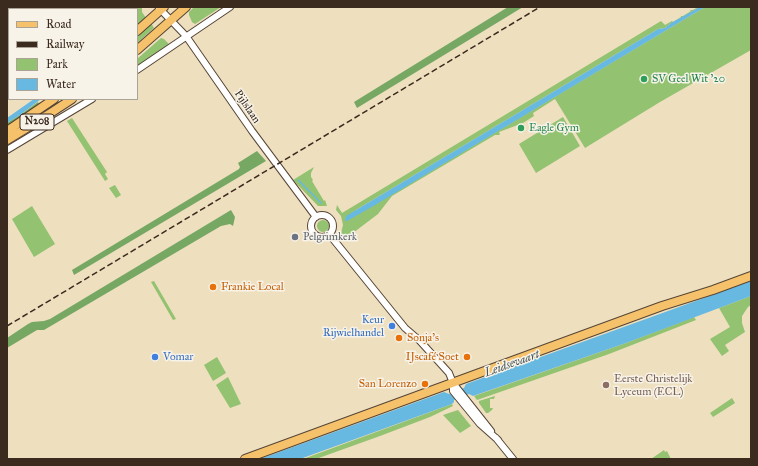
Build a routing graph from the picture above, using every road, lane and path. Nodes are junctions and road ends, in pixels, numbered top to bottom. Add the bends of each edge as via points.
1 (186, 7) edge
2 (230, 7) edge
3 (161, 8) edge
4 (172, 20) junction
5 (138, 30) edge
6 (186, 36) junction
7 (138, 49) edge
8 (138, 69) edge
9 (53, 100) edge
10 (70, 100) edge
11 (90, 100) edge
12 (7, 131) edge
13 (7, 140) edge
14 (7, 150) edge
15 (316, 217) junction
16 (329, 234) junction
17 (751, 276) edge
18 (454, 387) junction
19 (246, 459) edge
20 (513, 459) edge

1 - 4 main road
2 - 6 street
3 - 4 street, Pijlslaan
3 - 5 main road
4 - 6 street, Pijlslaan
4 - 7 main road
6 - 8 street
6 - 15 street, Pijlslaan
9 - 12 main road, N208
10 - 13 main road, N208
11 - 14 street
15 - 16 street via 321,215 329,218 333,226
15 - 16 street via 312,224 314,232 319,236
16 - 18 street via 405,328 448,373
17 - 18 main road via 662,306
18 - 19 main road
18 - 20 street via 484,420

